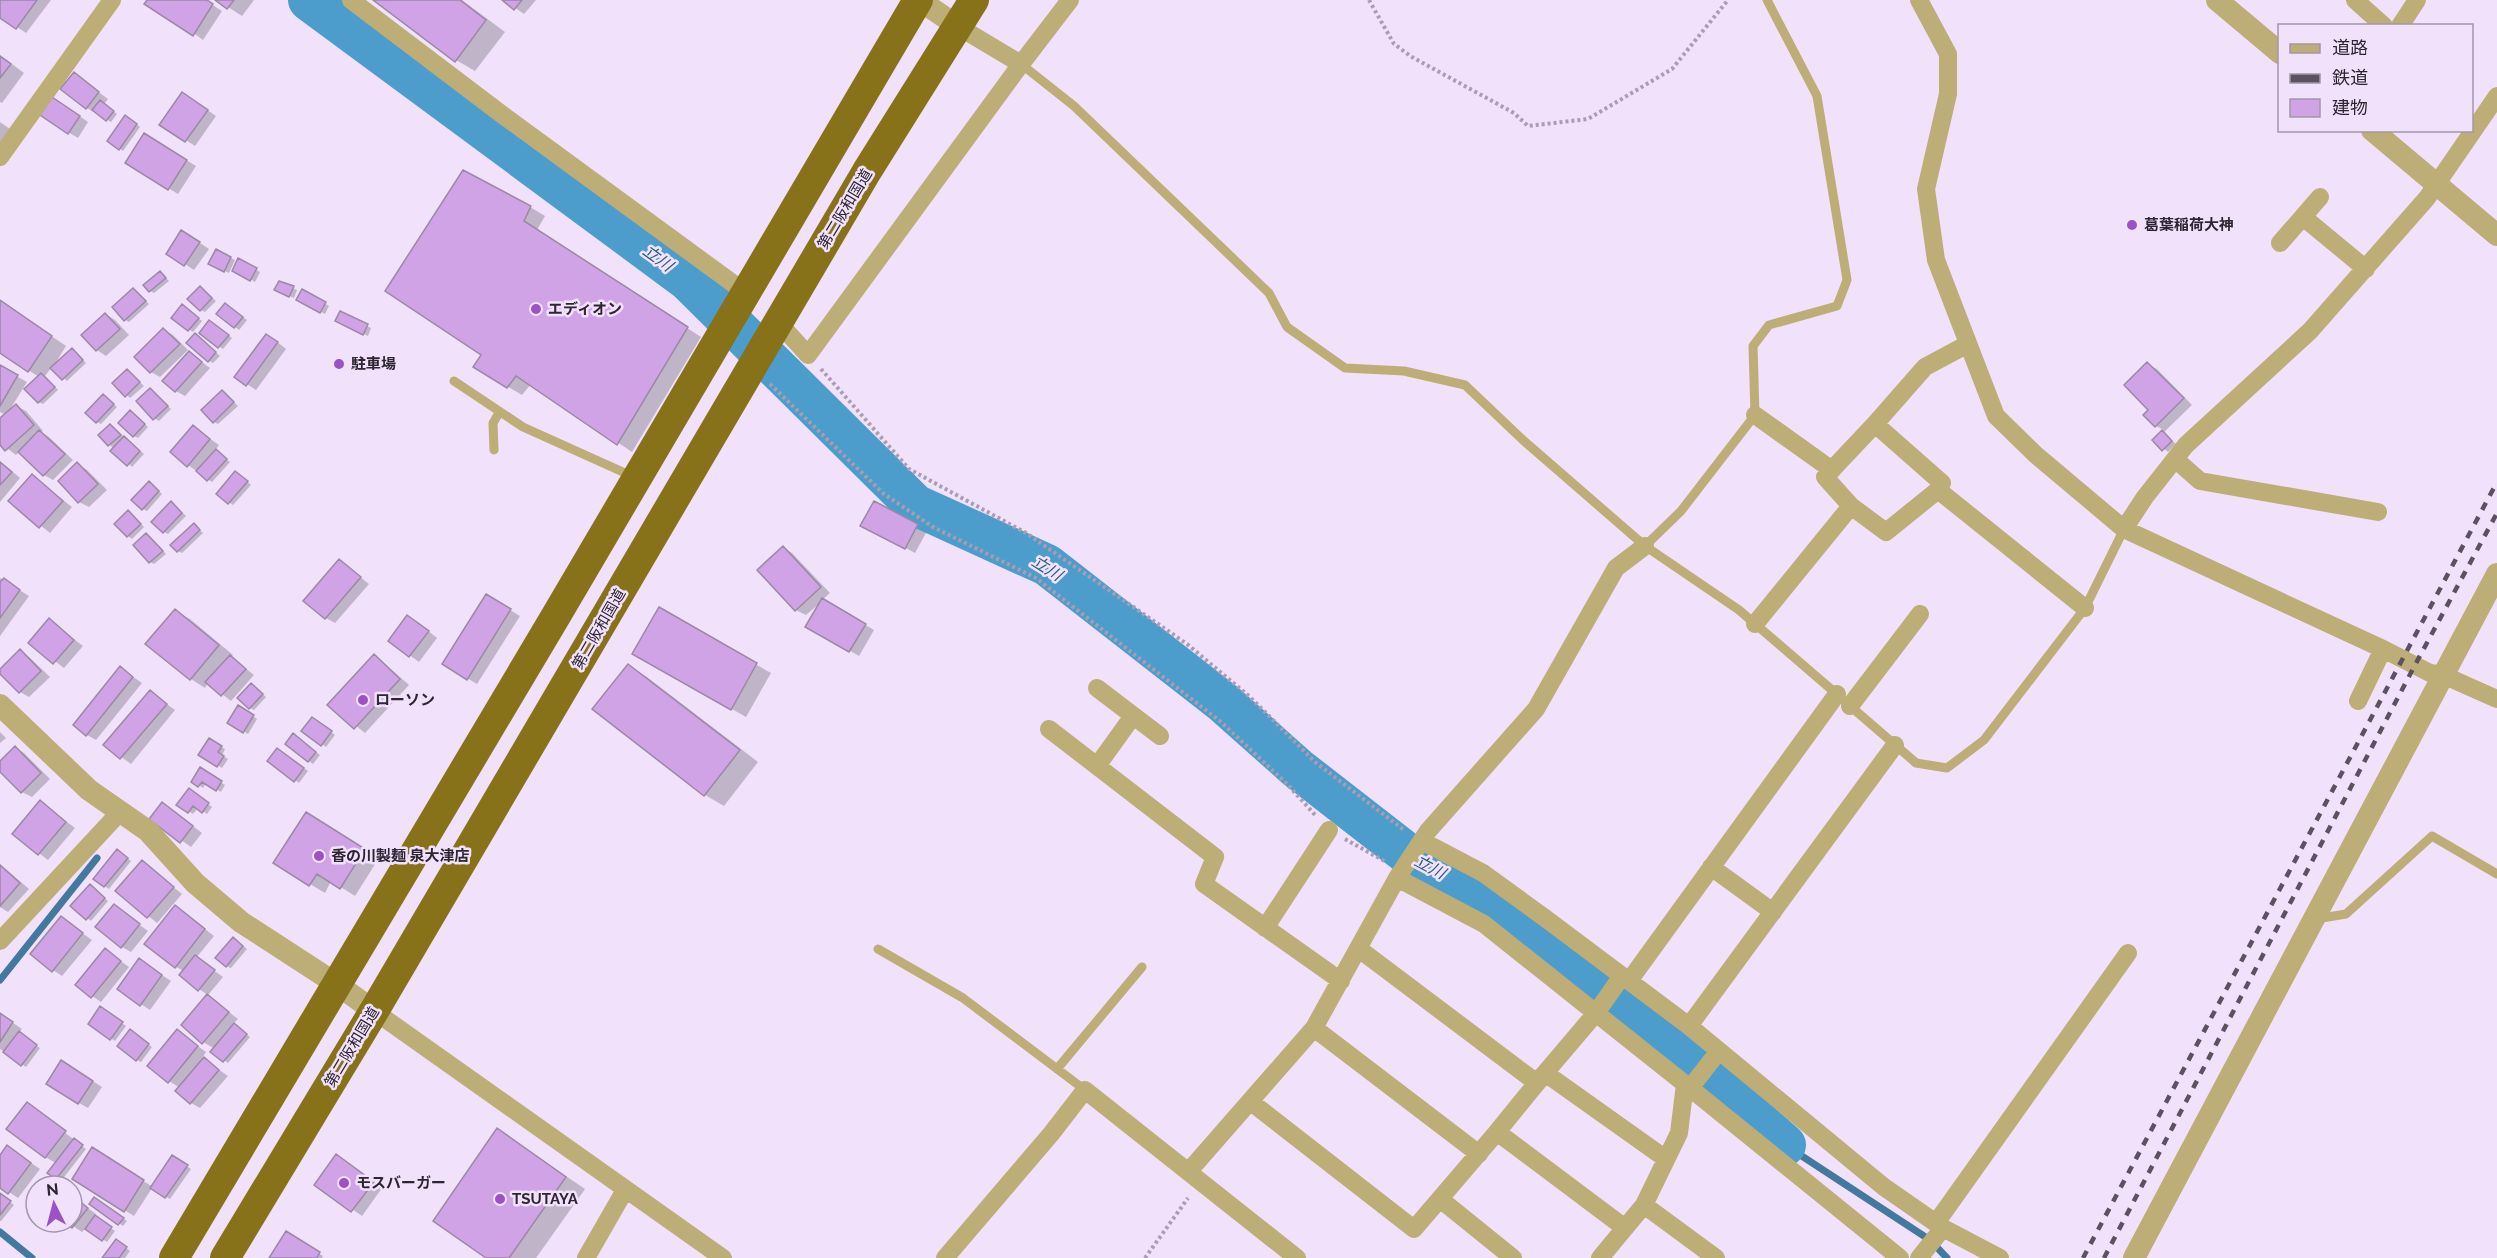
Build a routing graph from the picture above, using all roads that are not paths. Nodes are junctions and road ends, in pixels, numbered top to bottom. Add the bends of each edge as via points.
1 (112, 0) edge
2 (351, 0) edge
3 (918, 0) edge
4 (974, 0) edge
5 (1070, 0) edge
6 (1767, 0) edge
7 (1919, 0) edge
8 (2217, 0) edge
9 (2355, 0) edge
10 (2417, 0) edge
11 (2382, 24) edge
12 (2401, 24) edge
13 (959, 27) junction
14 (2278, 50) edge
15 (1022, 64) junction
16 (2497, 96) edge
17 (2473, 130) edge
18 (2374, 132) edge
19 (2472, 132) edge
20 (0, 157) edge
21 (2437, 186) junction
22 (2320, 197) dead end
23 (2303, 217) junction
24 (2497, 235) edge
25 (2280, 243) dead end
26 (2366, 269) junction
27 (742, 300) junction
28 (1968, 344) junction
29 (763, 348) junction
30 (454, 381) dead end
31 (499, 413) junction
32 (1755, 415) junction
33 (1875, 424) junction
34 (494, 450) dead end
35 (2175, 459) junction
36 (1832, 470) junction
37 (637, 478) junction
38 (1938, 490) junction
39 (1851, 506) junction
40 (2378, 512) dead end
41 (2124, 529) junction
42 (1645, 546) junction
43 (2497, 574) edge
44 (2085, 608) junction
45 (1920, 614) dead end
46 (1755, 624) junction
47 (2383, 649) junction
48 (2443, 675) junction
49 (1097, 688) dead end
50 (2497, 699) edge
51 (1843, 700) junction
52 (2358, 701) dead end
53 (0, 705) edge
54 (1133, 716) junction
55 (1049, 729) dead end
56 (1160, 736) dead end
57 (1895, 745) junction
58 (1097, 766) junction
59 (120, 813) junction
60 (1329, 830) road end
61 (1421, 842) junction
62 (1711, 867) junction
63 (1401, 873) junction
64 (2497, 874) edge
65 (1773, 912) junction
66 (2313, 919) junction
67 (1265, 928) junction
68 (0, 941) edge
69 (1359, 948) junction
70 (878, 949) dead end
71 (2128, 953) dead end
72 (1142, 967) dead end
73 (1624, 979) junction
74 (1341, 981) junction
75 (338, 985) junction
76 (1598, 1009) junction
77 (374, 1011) junction
78 (1689, 1026) junction
79 (1314, 1028) junction
80 (1717, 1053) junction
81 (1057, 1069) junction
82 (1541, 1078) junction
83 (1690, 1083) junction
84 (1085, 1090) junction
85 (1251, 1102) junction
86 (1497, 1132) junction
87 (1479, 1154) junction
88 (1666, 1159) junction
89 (1195, 1175) junction
90 (625, 1190) junction
91 (1440, 1199) junction
92 (1644, 1205) junction
93 (1940, 1227) junction
94 (1625, 1228) junction
95 (1921, 1256) edge
96 (174, 1258) edge
97 (225, 1258) edge
98 (586, 1258) edge
99 (723, 1258) edge
100 (945, 1258) edge
101 (1297, 1258) edge
102 (1513, 1258) edge
103 (1600, 1258) edge
104 (1716, 1258) edge
105 (1900, 1258) edge
106 (2000, 1258) edge
107 (2133, 1258) edge

1 - 20 street
2 - 27 street
3 - 13 street
3 - 27 highway
4 - 13 highway, 第二阪和国道
5 - 15 street
6 - 32 lane via 1817,96 1847,280 1837,306 1768,325 1753,346
7 - 28 street via 1948,54 1948,94 1926,189 1936,260
8 - 14 street
9 - 11 street
10 - 12 street
13 - 15 street
13 - 29 highway, 第二阪和国道 via 867,171
15 - 29 street via 808,355
15 - 42 lane via 1074,106 1269,292 1287,327 1345,368 1404,371 1464,385
16 - 17 street
18 - 21 street
19 - 21 street
21 - 24 street
21 - 26 street
22 - 23 street
23 - 25 street
23 - 26 street
26 - 35 street via 2310,331
27 - 37 highway
28 - 33 street via 1925,367
28 - 41 street via 1996,417
29 - 77 highway, 第二阪和国道
30 - 31 lane
31 - 34 lane via 493,423
31 - 37 lane
32 - 36 street
32 - 42 lane via 1680,511
33 - 36 street
33 - 38 street via 1942,483
35 - 40 street via 2200,481
35 - 41 street
36 - 39 street via 1825,477
37 - 75 highway
38 - 39 street via 1886,532
38 - 44 street
39 - 46 street
41 - 44 lane
41 - 47 street
42 - 46 lane
42 - 61 street via 1616,568 1536,709
43 - 48 street
44 - 57 lane via 1984,740 1947,768 1916,763
45 - 51 street
46 - 51 lane
47 - 48 street via 2430,673
47 - 52 street
48 - 50 street
48 - 66 street
49 - 54 street
51 - 57 lane
51 - 62 street
53 - 59 street via 89,790
54 - 56 street
54 - 58 street
55 - 58 street
57 - 65 street
58 - 67 street via 1215,856 1204,884
59 - 68 street
59 - 75 street via 148,831 195,883 240,922
60 - 67 street
61 - 63 street
61 - 73 street via 1483,873
62 - 65 street
62 - 73 street
63 - 69 street
63 - 76 street via 1484,924
64 - 66 lane via 2432,836 2346,914
65 - 78 street
66 - 107 street
67 - 74 street
69 - 74 street
69 - 82 street
70 - 81 lane via 963,998
71 - 93 street
72 - 81 lane
73 - 76 street
73 - 78 street
74 - 79 street
75 - 77 street
75 - 96 highway
76 - 82 street
76 - 83 street
77 - 90 street
77 - 97 highway, 第二阪和国道
78 - 80 street
79 - 85 street
79 - 87 street
80 - 83 street
80 - 93 street
81 - 84 lane
82 - 86 street
82 - 88 street
83 - 88 street via 1679,1133
83 - 105 street
84 - 89 street
84 - 100 street
85 - 89 street
85 - 91 street via 1414,1229
86 - 87 street
86 - 94 street
87 - 91 street
88 - 92 street
89 - 101 street
90 - 98 street
90 - 99 street
91 - 102 street
92 - 94 street
92 - 104 street
93 - 95 street
93 - 106 street
94 - 103 street

